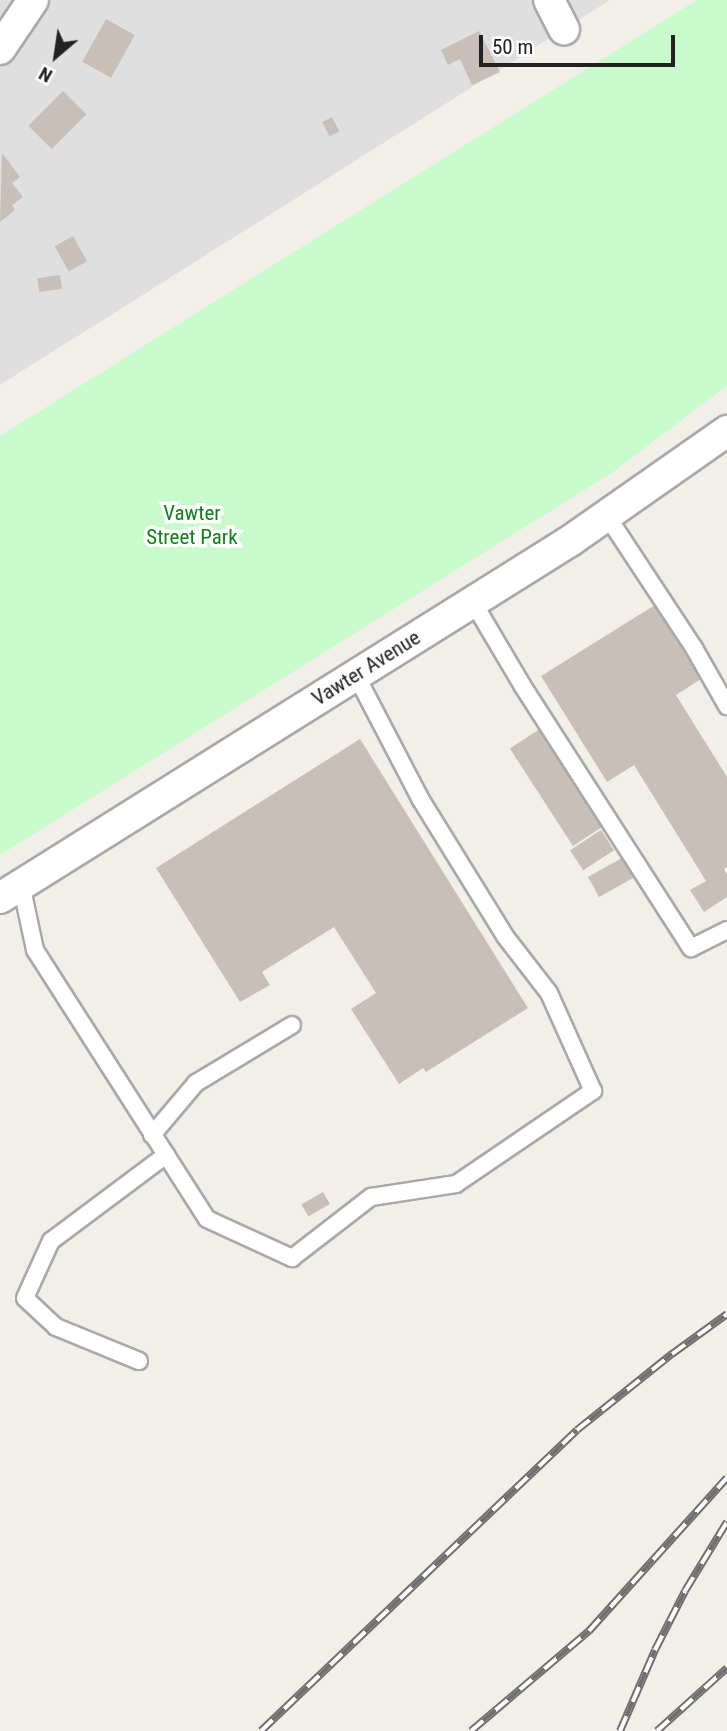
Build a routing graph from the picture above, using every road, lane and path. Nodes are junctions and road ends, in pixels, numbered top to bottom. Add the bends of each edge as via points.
1 (33, 0) edge
2 (549, 0) edge
3 (564, 29) dead end
4 (0, 49) edge
5 (727, 430) edge
6 (607, 516) junction
7 (473, 602) junction
8 (356, 675) junction
9 (727, 706) edge
10 (11, 891) edge
11 (727, 930) edge
12 (292, 1025) dead end
13 (152, 1135) junction
14 (166, 1156) junction
15 (139, 1361) dead end

1 - 4 street
2 - 3 street
5 - 6 street, Vawter Avenue
6 - 7 street, Vawter Avenue
6 - 9 lane
7 - 8 street, Vawter Avenue
7 - 11 lane via 691,948
8 - 10 street, Vawter Avenue
8 - 14 lane via 421,800 505,936 549,993 593,1091 456,1184 371,1198 292,1258 207,1219
10 - 13 lane via 35,950
12 - 13 lane via 196,1083
13 - 14 lane
14 - 15 lane via 51,1241 25,1298 56,1327

